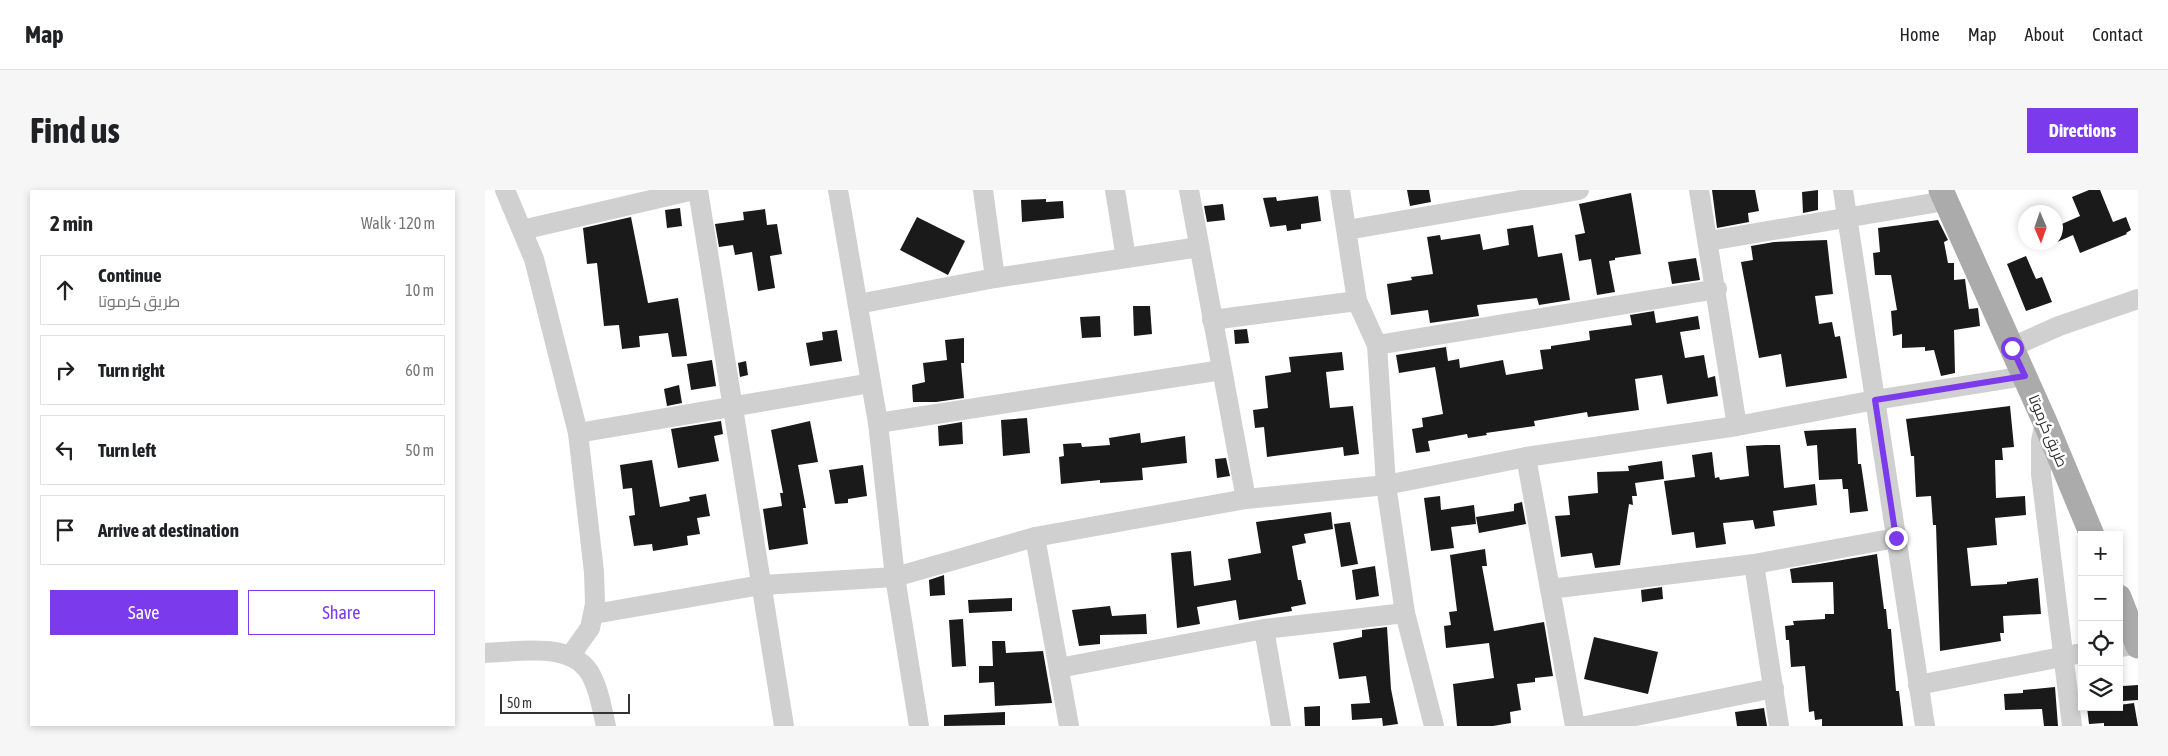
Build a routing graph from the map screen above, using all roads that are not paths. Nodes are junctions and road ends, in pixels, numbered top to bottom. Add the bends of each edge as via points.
1 (505, 190) edge
2 (693, 190) edge
3 (698, 190) edge
4 (838, 190) edge
5 (983, 190) edge
6 (1115, 190) edge
7 (1189, 190) edge
8 (1340, 190) edge
9 (1579, 190) edge
10 (1699, 190) edge
11 (1843, 190) edge
12 (1943, 195) edge
13 (1490, 197) edge
14 (1846, 219) junction
15 (522, 230) junction
16 (1347, 230) junction
17 (1709, 241) junction
18 (1199, 246) junction
19 (1126, 258) junction
20 (995, 278) junction
21 (1717, 289) junction
22 (2138, 300) edge
23 (1357, 301) junction
24 (858, 304) junction
25 (1212, 320) junction
26 (1377, 345) junction
27 (2012, 348) junction
28 (1222, 370) junction
29 (2025, 376) junction
30 (871, 383) junction
31 (1875, 400) junction
32 (733, 406) junction
33 (2045, 422) junction
34 (878, 423) junction
35 (1737, 426) junction
36 (579, 433) junction
37 (1526, 457) junction
38 (1387, 485) junction
39 (1246, 499) junction
40 (2090, 531) edge
41 (1035, 536) junction
42 (1896, 538) junction
43 (1754, 564) junction
44 (895, 577) junction
45 (761, 585) junction
46 (1550, 589) junction
47 (2123, 608) edge
48 (1405, 613) junction
49 (594, 614) junction
50 (1264, 629) junction
51 (2138, 646) edge
52 (2123, 647) edge
53 (485, 653) edge
54 (2078, 653) edge
55 (2062, 655) junction
56 (570, 656) junction
57 (1059, 668) junction
58 (1918, 685) junction
59 (1774, 688) junction
60 (606, 726) edge
61 (784, 726) edge
62 (919, 726) edge
63 (1069, 726) edge
64 (1281, 726) edge
65 (1434, 726) edge
66 (1575, 726) edge
67 (1586, 726) edge
68 (1779, 726) edge
69 (1925, 726) edge
70 (2072, 726) edge

1 - 15 street
2 - 15 street
3 - 32 street
4 - 24 street
5 - 20 street
6 - 19 street
7 - 18 street
8 - 16 street
9 - 13 street
10 - 17 street
11 - 14 street
12 - 14 street
12 - 27 main road, طريق كرموتا
13 - 16 street
14 - 17 street
14 - 31 street
15 - 36 street via 534,259
16 - 23 street
17 - 21 street
18 - 19 street
18 - 25 street
19 - 20 street
20 - 24 street
21 - 26 street
21 - 35 street
22 - 27 street via 2059,326
23 - 25 street
23 - 26 street
24 - 30 street
25 - 28 street
26 - 38 street
27 - 29 main road, طريق كرموتا
28 - 34 street
28 - 39 street
29 - 31 street
29 - 33 main road, طريق كرموتا
30 - 32 street
30 - 34 street
31 - 35 street
31 - 42 street
32 - 36 street
32 - 45 street
33 - 40 main road, طريق كرموتا
33 - 55 street via 2041,441 2041,474
34 - 44 street
35 - 37 street
36 - 49 street via 594,572
37 - 38 street
37 - 46 street
38 - 39 street
38 - 48 street
39 - 41 street
41 - 44 street
41 - 57 street
42 - 43 street
42 - 58 street
43 - 46 street
43 - 59 street
44 - 45 street
44 - 62 street
45 - 49 street
45 - 61 street
46 - 66 street
47 - 51 main road
48 - 50 street
48 - 65 street
49 - 56 street via 590,628
50 - 57 street
50 - 64 street
51 - 52 street
53 - 56 street via 548,652
54 - 55 street
55 - 58 street
55 - 70 street
56 - 60 street via 584,665 592,676
57 - 63 street
58 - 69 street
59 - 67 street
59 - 68 street

